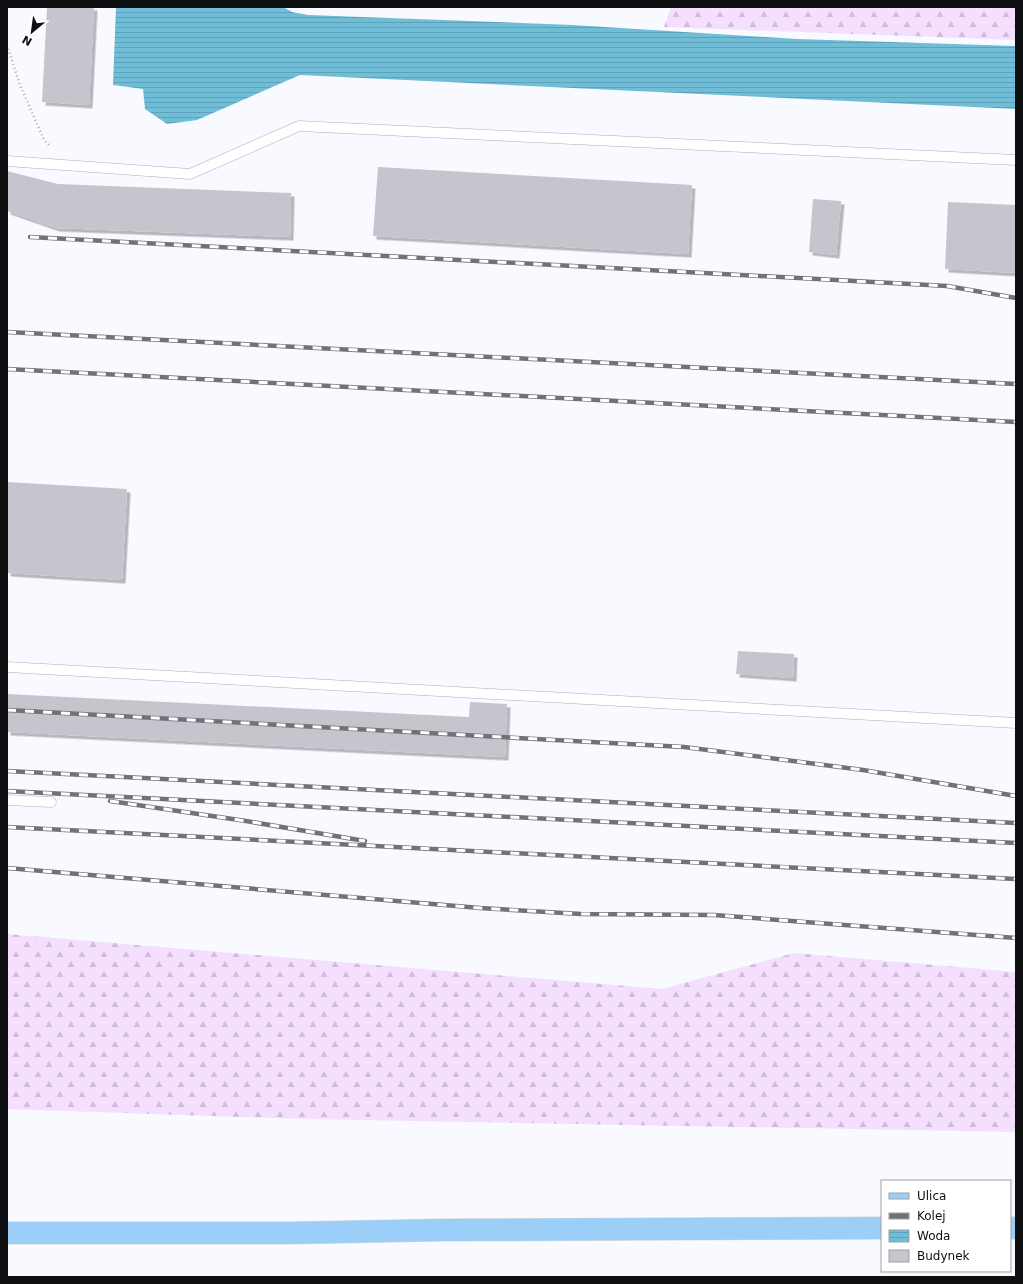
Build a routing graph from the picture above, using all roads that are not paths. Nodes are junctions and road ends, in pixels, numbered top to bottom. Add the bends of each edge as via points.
1 (7, 160) edge
2 (1016, 160) edge
3 (7, 667) edge
4 (1016, 723) edge
5 (7, 800) edge
6 (51, 802) dead end
7 (881, 1228) edge
8 (7, 1233) edge

1 - 2 lane via 190,174 299,126
3 - 4 lane
5 - 6 lane
7 - 8 main road

